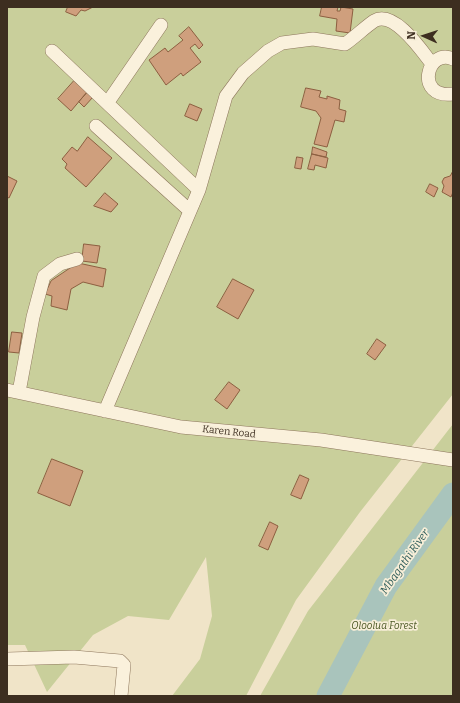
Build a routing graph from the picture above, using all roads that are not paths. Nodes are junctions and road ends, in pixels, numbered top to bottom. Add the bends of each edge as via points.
1 (161, 25) dead end
2 (52, 51) dead end
3 (453, 59) edge
4 (432, 64) junction
5 (453, 94) edge
6 (108, 102) junction
7 (96, 126) dead end
8 (199, 190) junction
9 (190, 211) junction
10 (77, 259) dead end
11 (13, 391) edge
12 (105, 411) junction
13 (453, 460) edge
14 (7, 659) edge
15 (121, 696) edge

1 - 6 street
2 - 6 street
3 - 4 street via 440,58
4 - 5 street via 428,73 429,83 434,91 443,95
4 - 8 street via 407,33 383,18 375,20 344,44 313,39 282,43 268,51 243,73 226,96
6 - 8 street
7 - 9 street
8 - 9 street
9 - 12 street
10 - 11 street via 60,264 44,276
11 - 12 street, Karen Road
12 - 13 street, Karen Road via 181,427 321,440
14 - 15 street via 74,657 120,661 124,665

